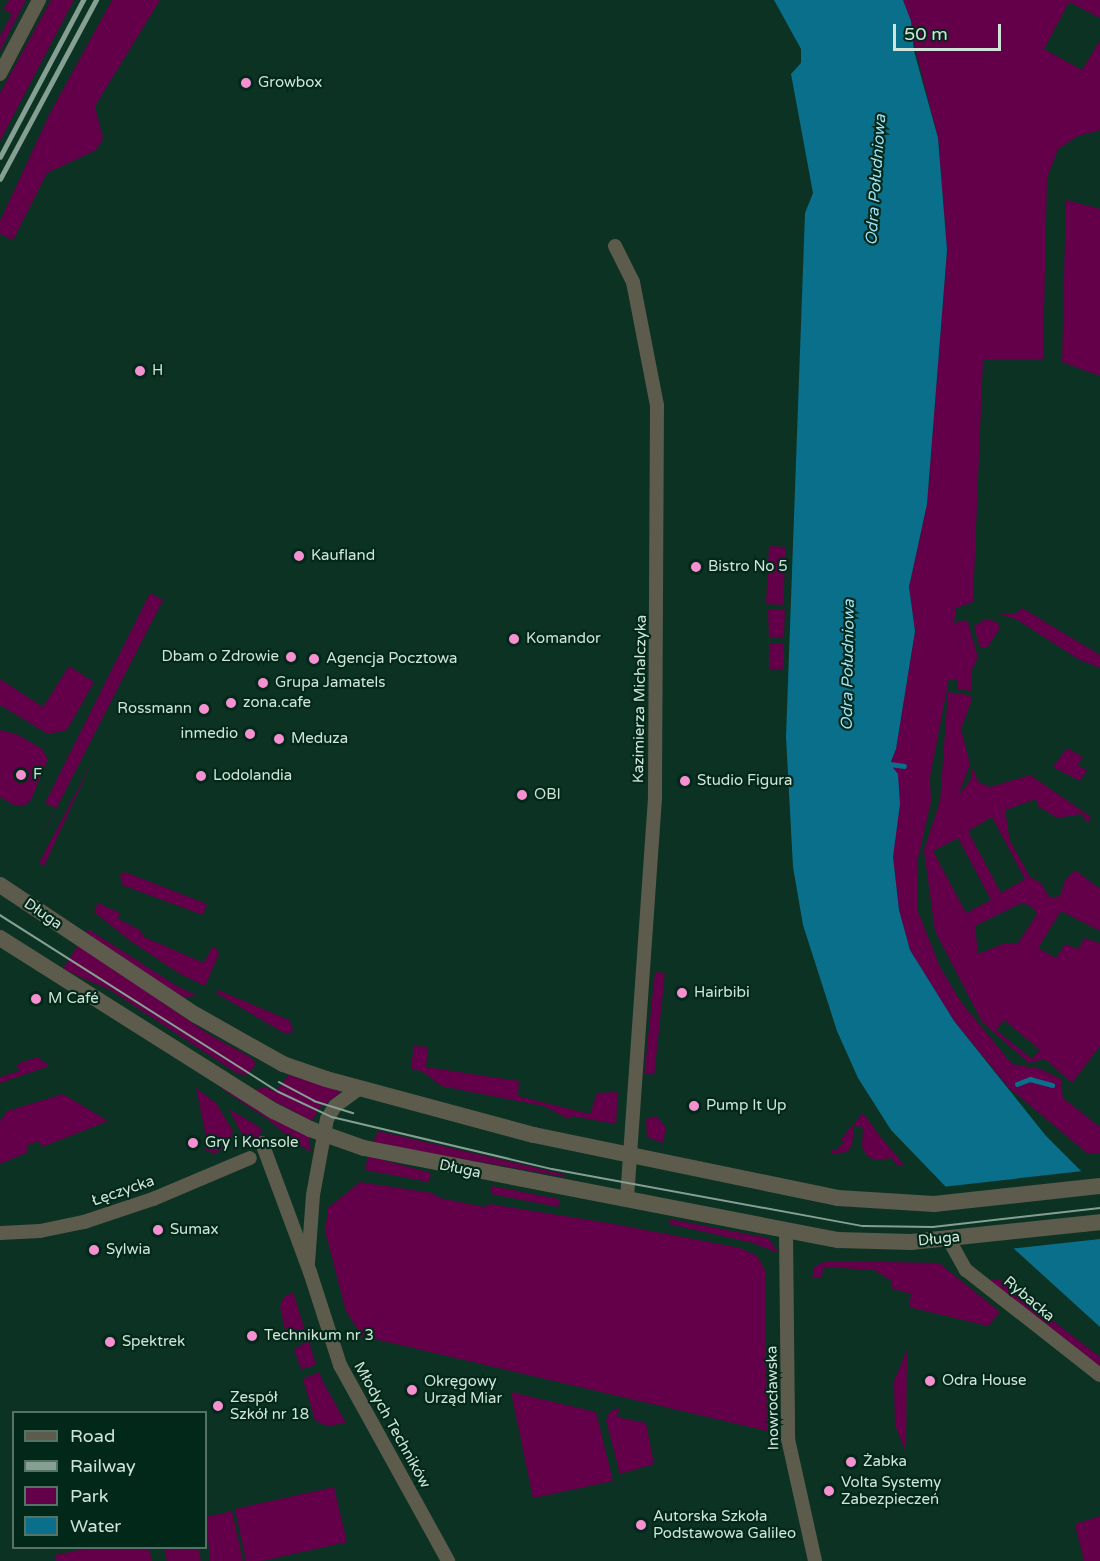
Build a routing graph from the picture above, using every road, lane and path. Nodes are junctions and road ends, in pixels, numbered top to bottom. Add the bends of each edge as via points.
1 (39, 0) edge
2 (0, 74) edge
3 (615, 246) dead end
4 (0, 885) edge
5 (0, 938) edge
6 (360, 1088) junction
7 (324, 1134) junction
8 (262, 1143) dead end
9 (250, 1158) dead end
10 (631, 1158) junction
11 (1100, 1186) edge
12 (627, 1200) junction
13 (1100, 1222) edge
14 (786, 1232) junction
15 (0, 1233) edge
16 (948, 1238) junction
17 (307, 1265) junction
18 (1100, 1375) edge
19 (448, 1561) edge
20 (814, 1561) edge

1 - 2 street
3 - 10 street, Kazimierza Michalczyka via 633,282 657,405 655,798
4 - 6 street, Długa via 196,1015 264,1054 299,1071
5 - 7 street, Długa via 274,1111
6 - 7 street, Młodych Techników via 334,1108
6 - 10 street, Długa
7 - 12 street, Długa via 396,1156
7 - 17 street, Młodych Techników via 313,1195
8 - 17 street, Młodych Techników
9 - 15 street, Łęczycka via 153,1199 84,1222 40,1231
10 - 11 street, Długa via 838,1198 934,1204
10 - 12 street, Kazimierza Michalczyka
12 - 14 street, Długa
13 - 16 street, Długa
14 - 16 street, Długa via 872,1243
14 - 20 street, Inowrocławska via 788,1439
16 - 18 street, Rybacka via 966,1270
17 - 19 street, Młodych Techników via 343,1372

